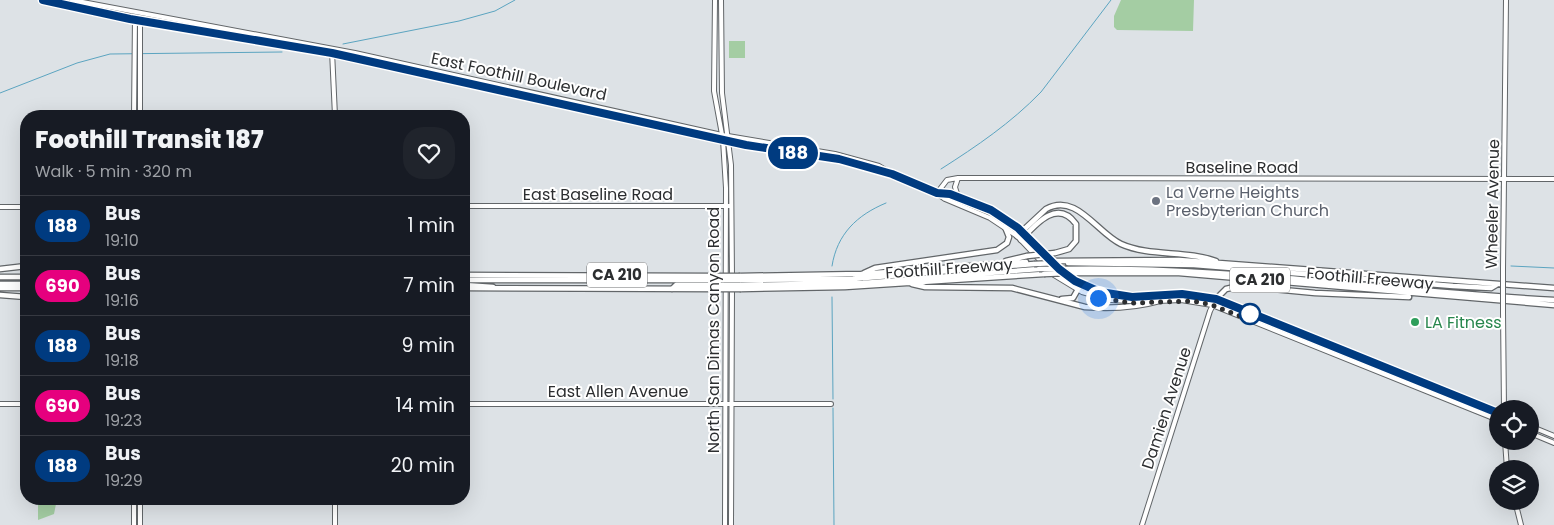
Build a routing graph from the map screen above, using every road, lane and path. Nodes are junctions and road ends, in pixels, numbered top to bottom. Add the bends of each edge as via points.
1 (43, 0) edge
2 (72, 0) edge
3 (715, 0) edge
4 (720, 0) edge
5 (1506, 0) edge
6 (137, 13) junction
7 (134, 19) junction
8 (140, 20) junction
9 (332, 51) junction
10 (134, 110) edge
11 (140, 110) edge
12 (335, 110) edge
13 (722, 134) junction
14 (728, 136) junction
15 (723, 140) junction
16 (729, 141) junction
17 (892, 174) junction
18 (958, 178) junction
19 (1504, 179) junction
20 (1554, 179) edge
21 (937, 193) junction
22 (960, 198) junction
23 (470, 206) edge
24 (726, 206) junction
25 (732, 206) junction
26 (0, 207) edge
27 (20, 207) edge
28 (1005, 227) junction
29 (1024, 233) junction
30 (1019, 238) junction
31 (1056, 262) junction
32 (999, 263) junction
33 (1033, 263) junction
34 (1222, 263) junction
35 (20, 267) edge
36 (0, 269) edge
37 (861, 274) junction
38 (470, 275) edge
39 (0, 277) edge
40 (20, 277) edge
41 (813, 277) junction
42 (470, 280) edge
43 (0, 282) edge
44 (20, 282) edge
45 (717, 282) junction
46 (740, 282) junction
47 (906, 283) junction
48 (1081, 284) junction
49 (1497, 284) junction
50 (819, 286) junction
51 (470, 287) edge
52 (0, 288) edge
53 (20, 288) edge
54 (1554, 288) edge
55 (1079, 290) junction
56 (0, 295) edge
57 (20, 297) edge
58 (1449, 298) junction
59 (1058, 299) junction
60 (1216, 299) junction
61 (1554, 300) edge
62 (1159, 301) junction
63 (1212, 305) junction
64 (1554, 305) edge
65 (1504, 400) edge
66 (0, 404) edge
67 (20, 404) edge
68 (470, 404) edge
69 (726, 404) junction
70 (731, 404) junction
71 (831, 404) dead end
72 (1489, 409) edge
73 (1489, 416) edge
74 (1539, 430) edge
75 (1539, 436) edge
76 (1554, 436) edge
77 (1554, 442) edge
78 (134, 505) edge
79 (140, 505) edge
80 (335, 505) edge
81 (1517, 510) edge
82 (134, 525) edge
83 (140, 525) edge
84 (335, 525) edge
85 (725, 525) edge
86 (731, 525) edge
87 (1142, 525) edge
88 (1522, 525) edge

1 - 7 main road, East Foothill Boulevard
2 - 6 main road, East Foothill Boulevard
3 - 13 main road, North San Dimas Canyon Road via 714,90
4 - 14 main road, North San Dimas Canyon Road via 722,93
5 - 19 main road, Wheeler Avenue
6 - 7 main road
6 - 8 main road
6 - 9 main road, East Foothill Boulevard
7 - 8 main road, East Foothill Boulevard
7 - 10 main road
8 - 9 main road, East Foothill Boulevard
8 - 11 main road
9 - 12 main road
9 - 13 main road, East Foothill Boulevard
9 - 15 main road, East Foothill Boulevard
13 - 14 main road, East Foothill Boulevard
13 - 15 main road, North San Dimas Canyon Road
14 - 16 main road, North San Dimas Canyon Road
14 - 17 main road, East Foothill Boulevard via 835,154 880,166
15 - 16 main road, East Foothill Boulevard
15 - 24 main road, North San Dimas Canyon Road
16 - 17 main road, East Foothill Boulevard via 839,159
16 - 25 main road, North San Dimas Canyon Road
17 - 21 main road, East Foothill Boulevard
18 - 19 main road, Baseline Road
18 - 21 main road via 948,180
18 - 22 main road via 954,188
19 - 20 main road, Baseline Road
19 - 65 main road, Wheeler Avenue, bridge
21 - 22 main road
21 - 28 main road
22 - 29 main road via 999,214
23 - 24 main road, East Baseline Road
24 - 25 main road, East Baseline Road
24 - 69 main road, North San Dimas Canyon Road
25 - 70 main road, North San Dimas Canyon Road
26 - 27 main road
28 - 30 main road
28 - 37 highway via 1009,237 1007,243 997,250 875,268
29 - 30 highway
29 - 32 highway, bridge via 1054,212 1066,215 1076,224 1078,235 1069,249
29 - 34 highway via 1046,209 1066,205 1082,213 1109,237 1130,247 1210,258
29 - 48 main road via 1045,257
30 - 55 main road via 1054,275
31 - 33 highway, Foothill Freeway / CA 210, bridge
31 - 34 highway, Foothill Freeway / CA 210 via 1108,259
31 - 49 highway via 1151,263 1491,288
32 - 33 highway, Foothill Freeway / CA 210
32 - 37 highway, Foothill Freeway / CA 210
33 - 41 highway via 898,276
34 - 49 highway, Foothill Freeway / CA 210
35 - 36 highway
37 - 41 highway, Foothill Freeway / CA 210
38 - 45 highway, Foothill Freeway / CA 210
39 - 40 highway
41 - 46 highway, Foothill Freeway / CA 210
42 - 45 highway
43 - 44 highway
45 - 46 highway, Foothill Freeway / CA 210, bridge
45 - 46 highway, Foothill Freeway / CA 210, bridge
45 - 51 highway, Foothill Freeway / CA 210 via 672,289
46 - 50 highway, Foothill Freeway / CA 210
47 - 50 highway, Foothill Freeway / CA 210
47 - 58 highway, Foothill Freeway / CA 210, bridge via 1069,272 1179,274
47 - 59 highway via 925,287 1012,288
48 - 55 highway
48 - 60 main road via 1121,296 1182,294
49 - 54 highway, Foothill Freeway / CA 210
50 - 61 highway, bridge via 1039,269 1126,268 1200,271
52 - 53 highway
55 - 59 highway via 1073,298
55 - 62 main road via 1098,298 1122,302
56 - 57 highway
58 - 60 highway via 1315,293 1239,286 1226,289
58 - 64 highway, Foothill Freeway / CA 210
59 - 62 highway via 1085,307 1110,309 1135,308
60 - 63 main road, Damien Avenue
60 - 72 main road
62 - 63 main road via 1188,300
63 - 73 main road
63 - 87 main road, Damien Avenue
66 - 67 main road
68 - 69 main road, East Allen Avenue
69 - 70 main road, East Allen Avenue
69 - 85 main road, North San Dimas Canyon Road
70 - 71 main road, East Allen Avenue
70 - 86 main road, North San Dimas Canyon Road
74 - 76 main road
75 - 77 main road
78 - 82 main road
79 - 83 main road
80 - 84 main road
81 - 88 main road

